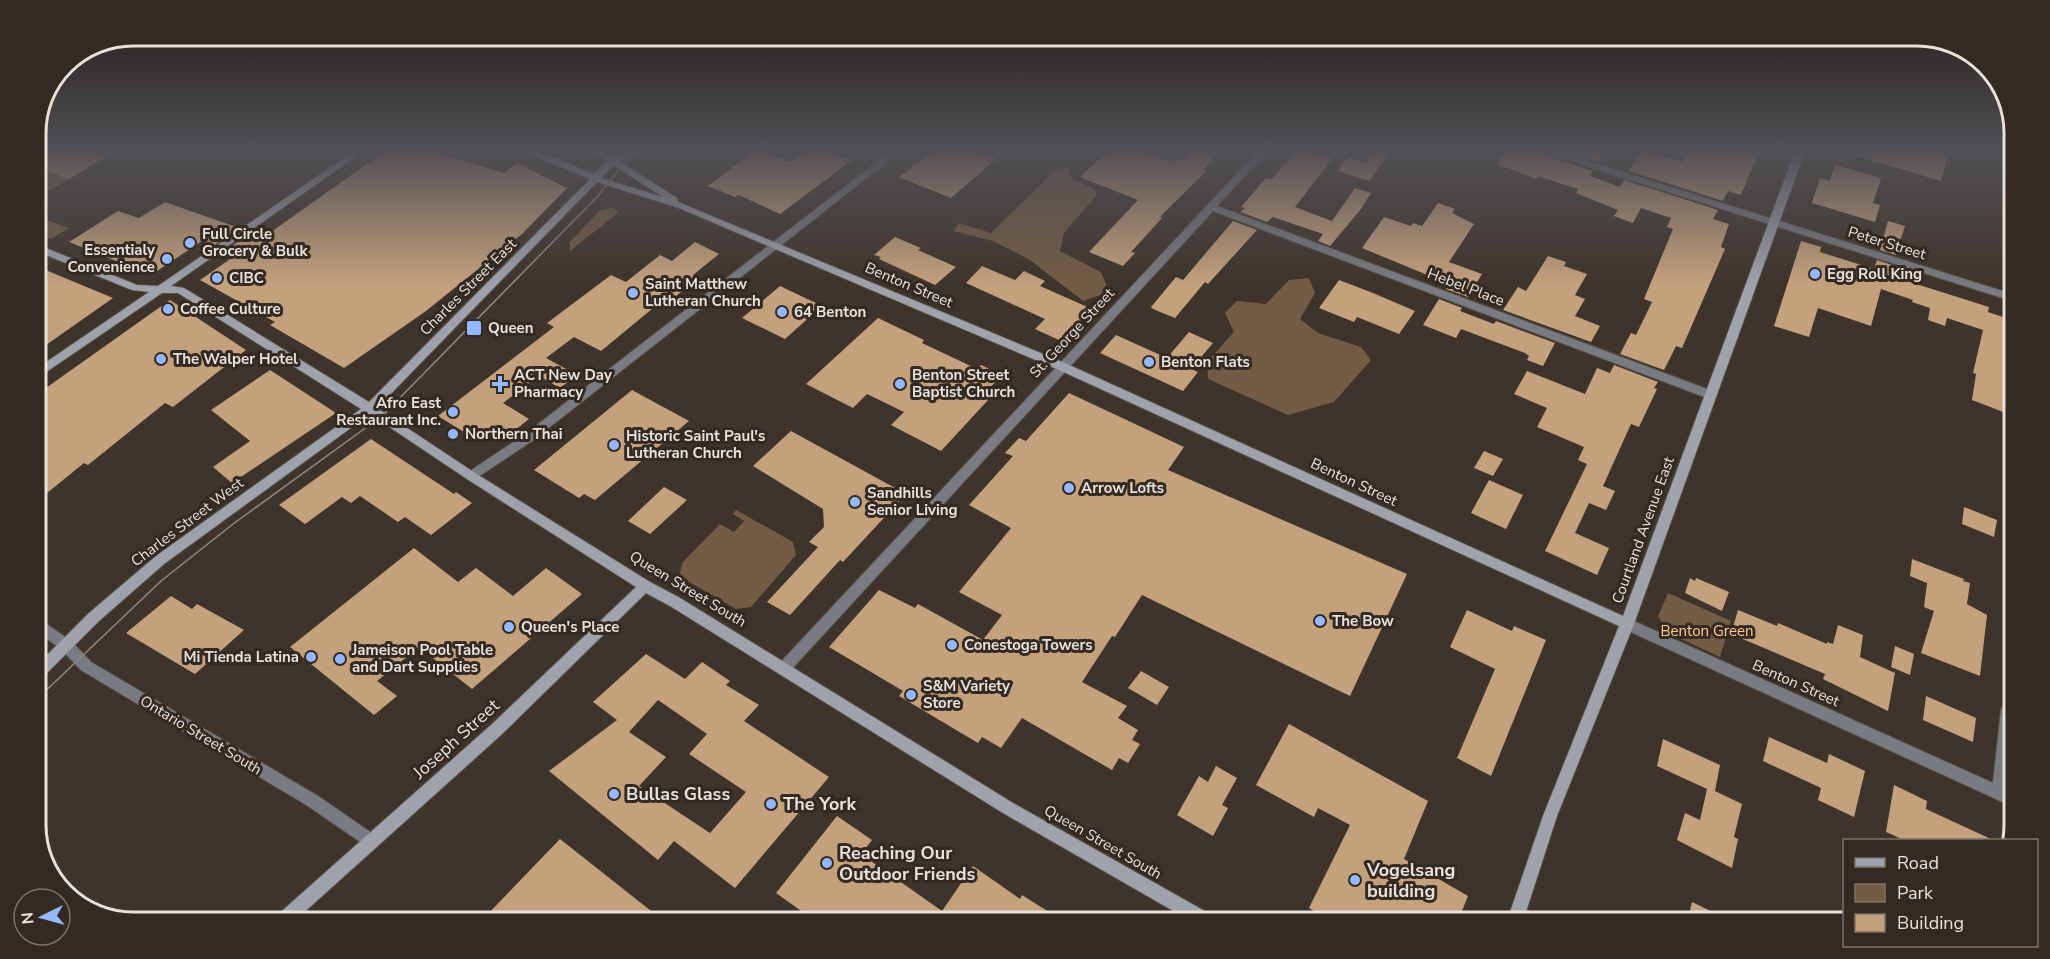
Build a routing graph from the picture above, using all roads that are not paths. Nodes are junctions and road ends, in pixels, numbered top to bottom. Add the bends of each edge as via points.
1 (294, 196) edge
2 (579, 196) edge
3 (651, 196) edge
4 (668, 196) edge
5 (839, 196) edge
6 (1221, 196) edge
7 (1690, 196) edge
8 (1783, 196) edge
9 (682, 206) junction
10 (1211, 207) junction
11 (1773, 222) junction
12 (775, 246) junction
13 (47, 252) edge
14 (158, 289) junction
15 (2003, 295) edge
16 (47, 367) edge
17 (1063, 367) junction
18 (1711, 395) junction
19 (369, 409) junction
20 (471, 476) junction
21 (645, 586) junction
22 (1627, 624) junction
23 (47, 631) edge
24 (66, 645) junction
25 (47, 664) edge
26 (783, 669) junction
27 (2004, 780) edge
28 (2003, 796) edge
29 (371, 841) junction
30 (293, 912) edge
31 (1190, 912) edge
32 (1518, 912) edge

1 - 14 main road
2 - 19 main road, Charles Street East
3 - 9 main road, Benton Street
4 - 9 main road, Benton Street
5 - 12 street
6 - 10 street, St. George Street
7 - 11 street, Peter Street
8 - 11 main road, Courtland Avenue East
9 - 12 main road, Benton Street
10 - 17 street, St. George Street
10 - 18 street, Hebel Place
11 - 15 street, Peter Street
11 - 18 main road, Courtland Avenue East
12 - 17 main road, Benton Street
12 - 20 street via 528,438
13 - 14 main road, Queen Street South via 136,288
14 - 16 main road
14 - 19 main road, Queen Street South via 180,290
17 - 22 main road, Benton Street
17 - 26 street, St. George Street
18 - 22 main road, Courtland Avenue East
19 - 20 main road, Queen Street South
19 - 24 main road, Charles Street West via 160,560
20 - 21 main road, Queen Street South
21 - 26 main road, Queen Street South
21 - 29 main road, Joseph Street via 496,730
22 - 28 street, Benton Street
22 - 32 main road, Courtland Avenue East via 1550,816
23 - 24 street, Ontario Street South
24 - 25 main road, Charles Street West
24 - 29 street, Ontario Street South via 86,666 313,801
26 - 31 main road, Queen Street South via 1008,808
27 - 28 street
29 - 30 main road, Joseph Street

